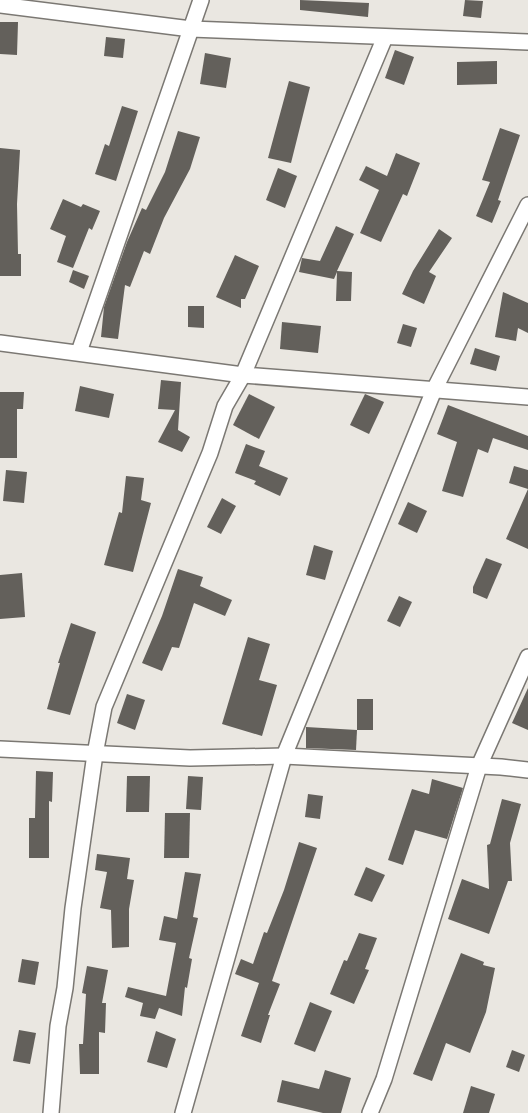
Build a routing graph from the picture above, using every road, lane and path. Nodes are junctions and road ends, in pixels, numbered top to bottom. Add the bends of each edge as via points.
1 (201, 0) edge
2 (0, 5) edge
3 (191, 29) junction
4 (385, 37) junction
5 (528, 42) edge
6 (528, 205) edge
7 (0, 342) edge
8 (79, 352) junction
9 (243, 375) junction
10 (434, 390) junction
11 (528, 398) edge
12 (528, 657) edge
13 (0, 749) edge
14 (95, 754) junction
15 (284, 756) junction
16 (479, 766) junction
17 (528, 770) edge
18 (51, 1113) edge
19 (183, 1113) edge
20 (370, 1113) edge

1 - 3 street
2 - 3 street
3 - 4 street
3 - 8 street
4 - 5 street
4 - 9 street
6 - 10 street
7 - 8 street
8 - 9 street
9 - 10 street
9 - 14 street via 225,406 210,453 104,707
10 - 11 street
10 - 15 street
12 - 16 street
13 - 14 street
14 - 15 street via 190,758
14 - 18 street via 58,1026
15 - 16 street
15 - 19 street
16 - 17 street
16 - 20 street via 384,1079

